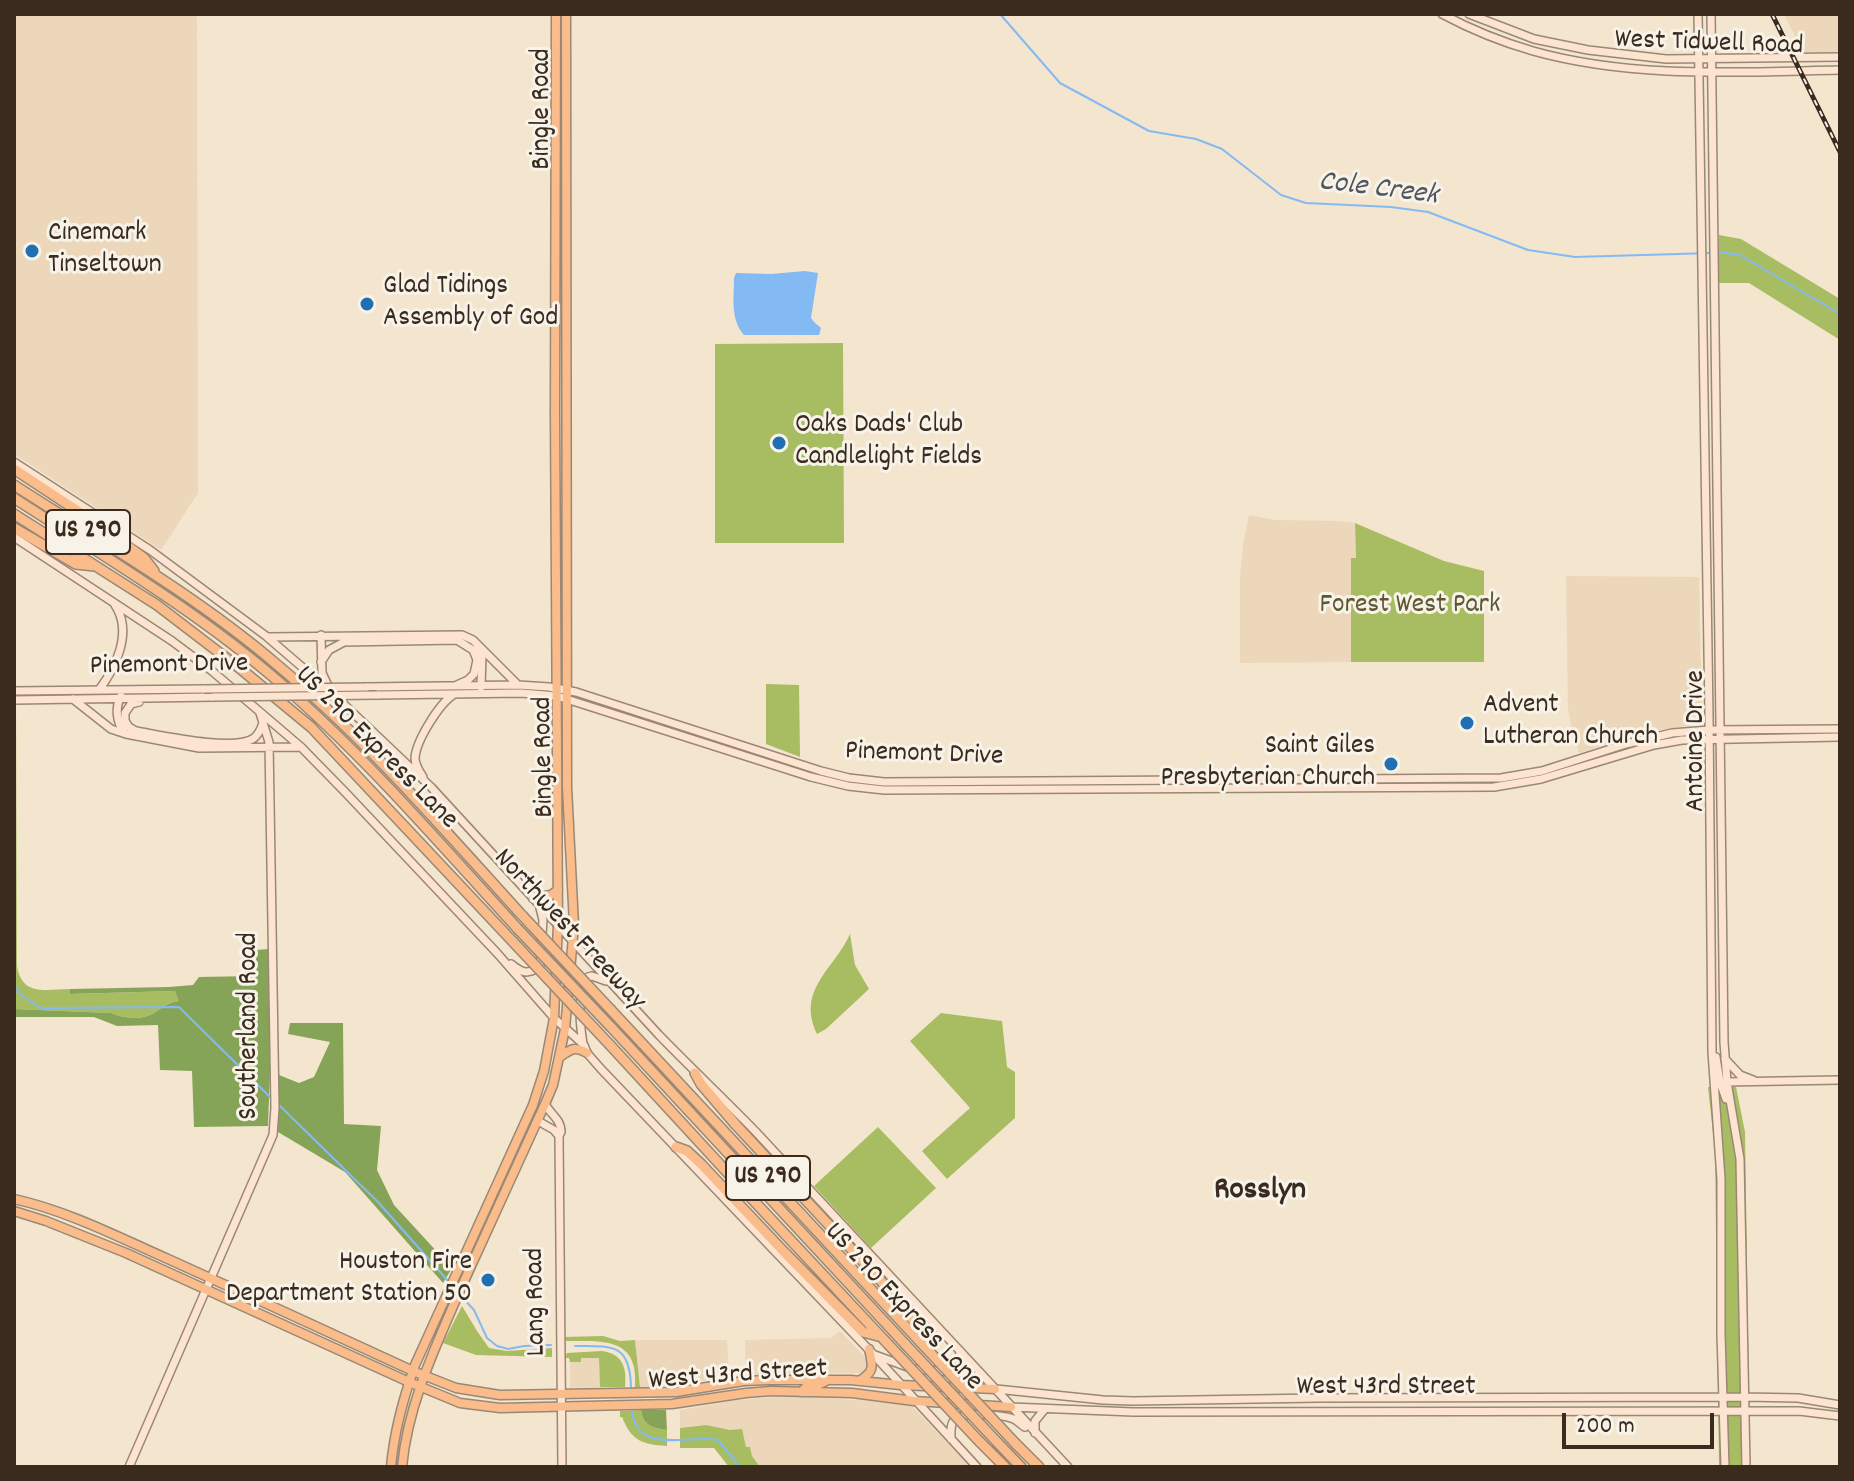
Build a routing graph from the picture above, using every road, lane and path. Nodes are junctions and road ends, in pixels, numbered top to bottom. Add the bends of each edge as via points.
1 (556, 14) edge
2 (566, 14) edge
3 (1442, 14) edge
4 (1469, 14) edge
5 (1698, 14) edge
6 (1711, 14) edge
7 (1840, 57) edge
8 (1779, 58) junction
9 (1699, 59) junction
10 (1711, 59) junction
11 (1840, 70) edge
12 (1780, 71) junction
13 (1698, 72) junction
14 (1711, 72) junction
15 (1703, 345) junction
16 (1716, 345) junction
17 (555, 413) junction
18 (566, 413) junction
19 (1705, 415) junction
20 (1717, 415) junction
21 (14, 462) edge
22 (14, 469) edge
23 (14, 485) edge
24 (14, 498) edge
25 (1706, 501) junction
26 (1717, 501) junction
27 (14, 514) edge
28 (14, 528) edge
29 (14, 537) edge
30 (97, 567) junction
31 (162, 579) junction
32 (112, 600) junction
33 (556, 610) junction
34 (568, 611) junction
35 (321, 635) junction
36 (266, 636) junction
37 (473, 640) junction
38 (321, 662) junction
39 (518, 685) junction
40 (99, 690) junction
41 (166, 690) junction
42 (453, 690) junction
43 (480, 690) junction
44 (14, 691) edge
45 (331, 692) junction
46 (557, 692) junction
47 (567, 694) junction
48 (39, 695) junction
49 (152, 698) junction
50 (73, 699) junction
51 (118, 699) junction
52 (14, 700) edge
53 (259, 710) junction
54 (263, 723) junction
55 (1840, 729) edge
56 (126, 734) junction
57 (1709, 734) junction
58 (1719, 734) junction
59 (1796, 734) junction
60 (1840, 737) edge
61 (301, 747) junction
62 (270, 748) junction
63 (431, 787) junction
64 (562, 788) junction
65 (1709, 824) junction
66 (1721, 825) junction
67 (558, 890) junction
68 (536, 901) junction
69 (558, 924) junction
70 (573, 942) junction
71 (497, 953) junction
72 (614, 987) junction
73 (554, 1018) junction
74 (565, 1029) junction
75 (585, 1049) junction
76 (559, 1058) junction
77 (1725, 1058) junction
78 (695, 1073) junction
79 (542, 1076) junction
80 (1840, 1080) edge
81 (1755, 1081) junction
82 (1720, 1082) junction
83 (545, 1104) junction
84 (538, 1121) junction
85 (559, 1136) junction
86 (676, 1147) junction
87 (14, 1199) edge
88 (14, 1211) edge
89 (130, 1242) junction
90 (126, 1253) junction
91 (462, 1259) junction
92 (472, 1264) junction
93 (211, 1278) junction
94 (206, 1290) junction
95 (272, 1306) junction
96 (267, 1316) junction
97 (885, 1340) junction
98 (925, 1347) junction
99 (960, 1349) junction
100 (871, 1351) junction
101 (413, 1371) junction
102 (423, 1376) junction
103 (829, 1379) junction
104 (855, 1380) junction
105 (747, 1381) junction
106 (409, 1382) junction
107 (900, 1385) junction
108 (420, 1386) junction
109 (995, 1389) junction
110 (801, 1392) junction
111 (561, 1393) junction
112 (746, 1393) junction
113 (852, 1393) junction
114 (500, 1395) junction
115 (1062, 1396) junction
116 (1724, 1397) junction
117 (1745, 1397) junction
118 (1530, 1398) junction
119 (914, 1401) junction
120 (1840, 1405) edge
121 (561, 1406) junction
122 (1011, 1407) junction
123 (500, 1408) junction
124 (1045, 1409) junction
125 (1530, 1410) junction
126 (1081, 1411) junction
127 (1724, 1411) junction
128 (1745, 1411) junction
129 (1840, 1416) edge
130 (1037, 1435) junction
131 (951, 1440) junction
132 (129, 1467) edge
133 (391, 1467) edge
134 (402, 1467) edge
135 (562, 1467) edge
136 (977, 1467) edge
137 (1005, 1467) edge
138 (1021, 1467) edge
139 (1039, 1467) edge
140 (1068, 1467) edge
141 (1725, 1467) edge
142 (1746, 1467) edge

1 - 17 main road, Bingle Road
2 - 18 main road, Bingle Road
3 - 13 main road, West Tidwell Road via 1554,56
4 - 9 main road, West Tidwell Road via 1534,39
5 - 9 main road, Antoine Drive
6 - 10 main road, Antoine Drive
7 - 8 main road, West Tidwell Road
8 - 10 main road, West Tidwell Road
8 - 12 main road
9 - 10 main road, West Tidwell Road
9 - 13 main road, Antoine Drive
10 - 14 main road, Antoine Drive
11 - 12 main road, West Tidwell Road
12 - 14 main road, West Tidwell Road
13 - 14 main road, West Tidwell Road
13 - 15 main road, Antoine Drive
14 - 16 main road, Antoine Drive
15 - 16 main road
15 - 19 main road, Antoine Drive
16 - 20 main road, Antoine Drive
17 - 18 main road
17 - 33 main road, Bingle Road
18 - 34 main road, Bingle Road
19 - 20 main road
19 - 25 main road, Antoine Drive
20 - 26 main road, Antoine Drive
21 - 36 main road via 150,550
22 - 31 highway via 144,558
23 - 31 highway, Northwest Freeway / US 290
24 - 138 highway, US 290 Express Lane, bridge via 171,599 311,711 379,777
25 - 26 main road
25 - 57 main road, Antoine Drive
26 - 58 main road, Antoine Drive
27 - 30 highway, Northwest Freeway / US 290
28 - 30 highway via 76,564
29 - 32 main road
30 - 97 highway, Northwest Freeway / US 290, bridge via 192,630 311,727
31 - 98 highway, Northwest Freeway / US 290, bridge via 325,706
32 - 40 main road via 123,624 123,639 111,674
32 - 53 main road
33 - 34 main road
33 - 46 main road, Bingle Road
34 - 47 main road, Bingle Road
35 - 36 main road
35 - 37 main road via 462,635
35 - 38 main road
36 - 45 main road
37 - 39 main road
37 - 43 main road via 482,654
38 - 42 main road via 344,642 457,640 473,650 477,660 474,674
38 - 45 main road
39 - 43 main road, Pinemont Drive
39 - 46 main road, Pinemont Drive
40 - 41 main road, Pinemont Drive
40 - 48 main road, Pinemont Drive
41 - 42 main road, Pinemont Drive, bridge
41 - 51 main road via 122,694
42 - 43 main road, Pinemont Drive
42 - 49 main road, Pinemont Drive, bridge
42 - 63 main road via 430,722 415,757
43 - 46 main road, Pinemont Drive
44 - 48 main road, Pinemont Drive
45 - 63 main road
46 - 47 main road, Pinemont Drive
46 - 64 main road, Bingle Road
47 - 57 main road, Pinemont Drive via 811,777 898,790 1501,782 1672,733
47 - 64 main road, Bingle Road
48 - 50 main road, Pinemont Drive
48 - 52 main road, Pinemont Drive
49 - 51 main road, Pinemont Drive
49 - 54 main road via 126,709 131,729 207,743 246,742 255,738
50 - 51 main road, Pinemont Drive
50 - 56 main road via 111,729
51 - 56 main road via 119,726
53 - 54 main road, Southerland Road
53 - 61 main road
54 - 62 main road, Southerland Road
55 - 59 main road, Pinemont Drive
56 - 62 main road via 199,748
57 - 58 main road, Pinemont Drive
57 - 65 main road, Antoine Drive
58 - 59 main road, Pinemont Drive
58 - 66 main road, Antoine Drive
59 - 60 main road, Pinemont Drive
61 - 62 main road
61 - 71 main road
62 - 93 main road, Southerland Road via 273,1135
63 - 68 main road
64 - 67 main road, Bingle Road
64 - 70 main road, Bingle Road via 571,856
65 - 66 main road
65 - 82 main road, Antoine Drive via 1712,1044
66 - 77 main road, Antoine Drive
67 - 68 main road
67 - 69 main road, Bingle Road
68 - 69 main road
68 - 71 main road via 543,920 538,968 522,972
69 - 70 main road
69 - 73 main road, Bingle Road
70 - 72 main road
70 - 74 main road, Bingle Road
71 - 73 main road
72 - 75 main road via 592,976 583,983 579,1013
72 - 78 main road
73 - 74 main road
73 - 79 main road, Bingle Road
74 - 75 main road
74 - 76 main road, Bingle Road
75 - 76 main road
75 - 86 main road
76 - 83 main road, Bingle Road
77 - 81 main road via 1740,1075
77 - 82 main road, Antoine Drive
78 - 98 highway via 736,1125 881,1281 918,1326
78 - 99 main road
79 - 84 main road
79 - 91 main road, Bingle Road
80 - 81 main road
81 - 82 main road
82 - 116 main road, Antoine Drive
82 - 117 main road via 1731,1104 1741,1174
83 - 84 main road, Bingle Road
83 - 85 main road, Lang Road via 560,1122
84 - 85 main road
84 - 92 main road, Bingle Road
85 - 111 main road, Lang Road
86 - 97 highway via 701,1164 863,1332
86 - 100 main road
87 - 89 main road, West 43rd Street
88 - 90 main road, West 43rd Street
89 - 90 main road
89 - 93 main road, West 43rd Street
90 - 94 main road, West 43rd Street
91 - 92 main road
91 - 101 main road, Bingle Road
92 - 102 main road, Bingle Road
93 - 94 main road, Southerland Road
93 - 95 main road, West 43rd Street
94 - 96 main road, West 43rd Street
94 - 132 main road, Southerland Road
95 - 96 main road
95 - 101 main road, West 43rd Street
96 - 106 main road, West 43rd Street
97 - 137 highway, Northwest Freeway / US 290, bridge
98 - 139 highway, Northwest Freeway / US 290, bridge
99 - 100 main road via 959,1366 951,1372 913,1369
99 - 109 main road
100 - 104 main road via 870,1374
100 - 107 main road
101 - 102 main road, West 43rd Street
101 - 106 main road, Bingle Road
102 - 108 main road, Bingle Road
102 - 114 main road, West 43rd Street
103 - 104 main road, West 43rd Street
103 - 105 main road, West 43rd Street
103 - 110 main road
104 - 107 main road, West 43rd Street
104 - 113 main road
105 - 111 main road, West 43rd Street via 676,1392
105 - 112 main road
106 - 108 main road, West 43rd Street
106 - 133 main road, Bingle Road
107 - 109 main road, West 43rd Street
107 - 119 main road
108 - 123 main road, West 43rd Street via 460,1403
108 - 134 main road, Bingle Road
109 - 115 main road, West 43rd Street
109 - 122 main road
110 - 112 main road, West 43rd Street
110 - 113 main road, West 43rd Street
111 - 114 main road, West 43rd Street
111 - 121 main road, Lang Road
112 - 121 main road, West 43rd Street via 672,1404
113 - 119 main road, West 43rd Street
114 - 123 main road
115 - 118 main road, West 43rd Street via 1133,1401
115 - 126 main road via 1066,1406
116 - 117 main road, West 43rd Street
116 - 118 main road, West 43rd Street
116 - 127 main road, Antoine Drive
117 - 120 main road, West 43rd Street
117 - 128 main road
118 - 125 main road
119 - 122 main road, West 43rd Street
119 - 131 main road
121 - 123 main road, West 43rd Street
121 - 135 main road, Lang Road
122 - 124 main road, West 43rd Street
122 - 130 main road
124 - 126 main road, West 43rd Street
124 - 130 main road via 1035,1421
125 - 126 main road, West 43rd Street
125 - 127 main road, West 43rd Street
127 - 128 main road, West 43rd Street
127 - 141 main road, Antoine Drive
128 - 129 main road, West 43rd Street
128 - 142 main road
130 - 131 main road via 1014,1419 963,1414 952,1423
130 - 140 main road
131 - 136 main road

